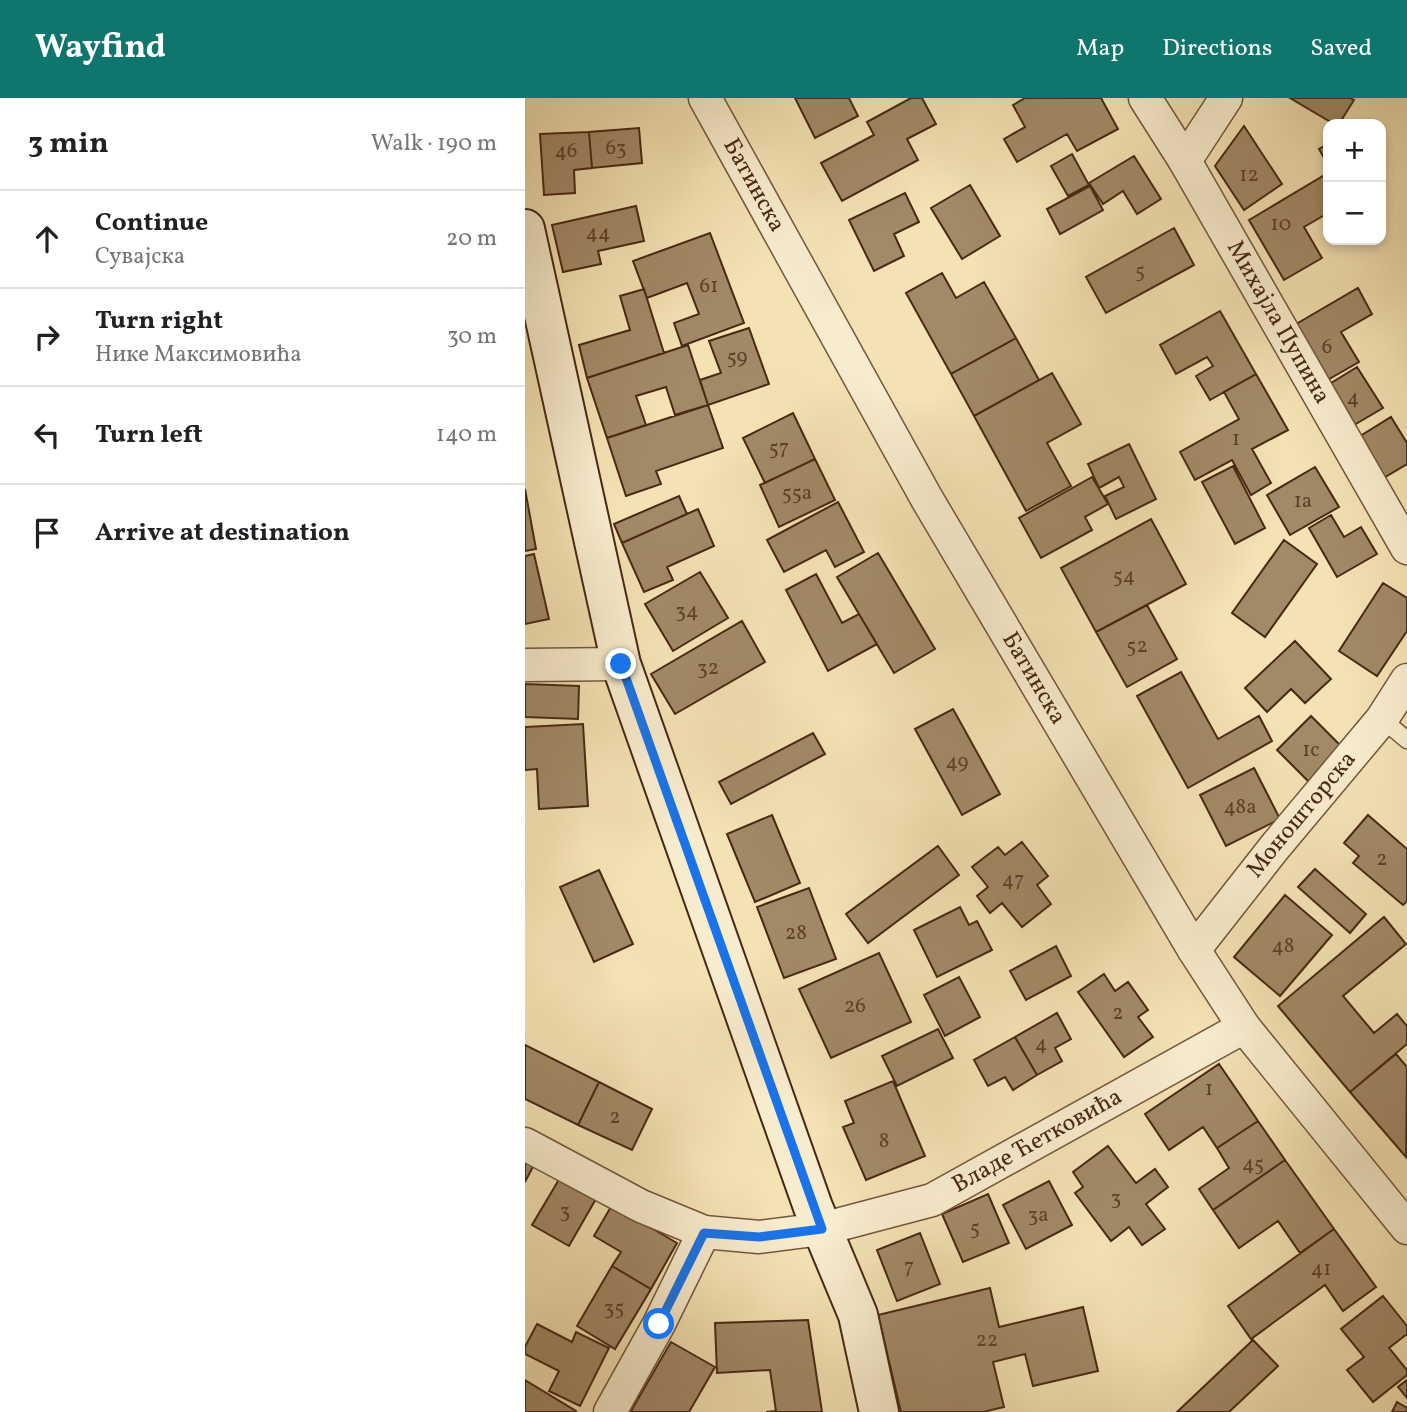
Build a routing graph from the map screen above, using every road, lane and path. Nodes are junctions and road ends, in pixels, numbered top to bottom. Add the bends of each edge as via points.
1 (705, 98) edge
2 (1145, 98) edge
3 (1226, 98) edge
4 (1185, 161) junction
5 (525, 229) edge
6 (1407, 548) edge
7 (621, 664) junction
8 (525, 665) edge
9 (1407, 680) edge
10 (1382, 719) junction
11 (1407, 740) edge
12 (1194, 950) junction
13 (1244, 1027) junction
14 (525, 1144) edge
15 (1407, 1228) edge
16 (822, 1229) junction
17 (704, 1233) junction
18 (610, 1412) edge
19 (879, 1412) edge

1 - 12 street, Батинска via 927,499
2 - 4 street, Михајла Пупина
3 - 4 street
4 - 6 street, Михајла Пупина
5 - 7 main road
7 - 8 street
7 - 16 main road
9 - 10 street, Моношторска
10 - 11 lane
10 - 12 street, Моношторска
12 - 13 street, Батинска
13 - 15 street, Батинска
13 - 16 street, Владе Ћетковића via 932,1200
14 - 17 street, Владе Ћетковића via 641,1206
16 - 17 street, Владе Ћетковића via 759,1237
16 - 19 main road via 858,1315
17 - 18 street

